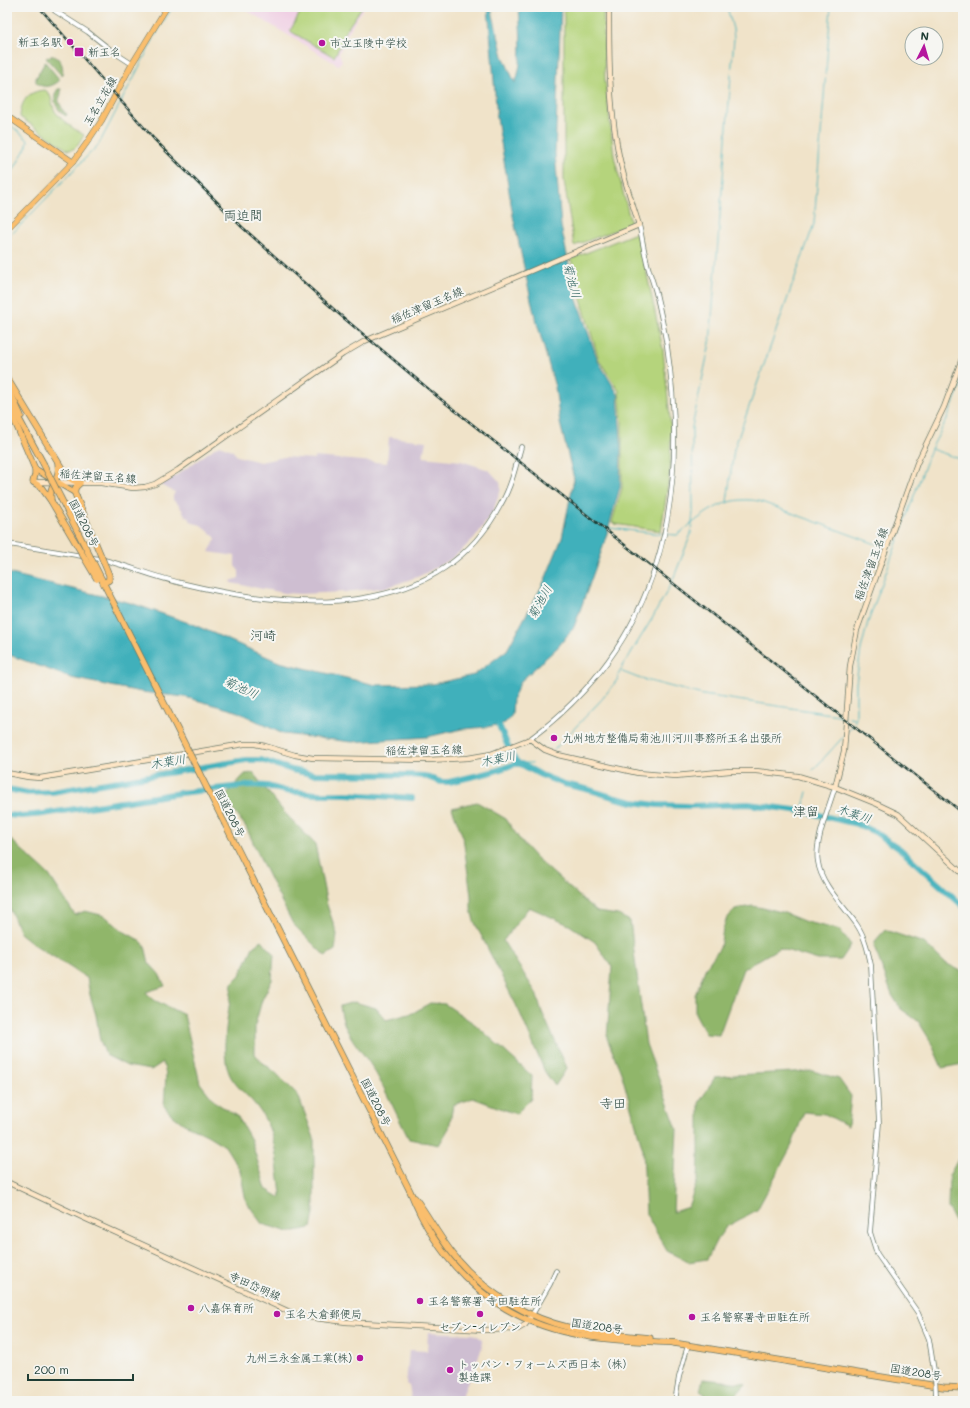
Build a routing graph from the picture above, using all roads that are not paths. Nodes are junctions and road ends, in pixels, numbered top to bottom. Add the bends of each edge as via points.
1 (167, 7) edge
2 (609, 7) edge
3 (55, 11) dead end
4 (132, 64) junction
5 (7, 116) edge
6 (73, 162) junction
7 (639, 225) junction
8 (7, 229) edge
9 (963, 356) edge
10 (7, 378) edge
11 (7, 385) edge
12 (7, 397) edge
13 (7, 403) edge
14 (32, 444) junction
15 (521, 447) dead end
16 (58, 461) junction
17 (35, 469) junction
18 (33, 482) junction
19 (55, 482) junction
20 (80, 482) junction
21 (75, 494) junction
22 (51, 501) junction
23 (7, 544) edge
24 (103, 584) junction
25 (113, 603) junction
26 (530, 739) junction
27 (7, 773) edge
28 (834, 789) junction
29 (963, 874) edge
30 (7, 1182) edge
31 (556, 1271) dead end
32 (531, 1317) junction
33 (688, 1345) junction
34 (963, 1388) edge
35 (675, 1401) edge
36 (936, 1401) edge

1 - 4 main road, 玉名立花線
2 - 7 main road via 612,112 616,140
3 - 4 street
4 - 6 main road, 玉名立花線 via 102,120
5 - 6 main road
6 - 8 main road, 玉名立花線
7 - 20 main road, 稲佐津留玉名線 via 365,341 155,484 133,488
7 - 26 street via 665,334 672,392 674,469 665,530 645,596 614,654 576,700 545,729
9 - 28 main road, 稲佐津留玉名線 via 944,407 917,463 866,602 853,646 844,751
10 - 16 highway
11 - 14 highway, 国道208号
12 - 14 highway, 国道208号
13 - 17 highway
14 - 24 highway, 国道208号, bridge
15 - 23 street via 510,485 501,504 471,546 450,565 434,574 406,587 359,600 292,601 233,593 181,583 107,561
16 - 19 highway via 60,470
16 - 20 highway via 66,475
17 - 18 highway
17 - 19 highway
18 - 19 main road, 稲佐津留玉名線
18 - 22 highway via 41,487
19 - 20 main road, 稲佐津留玉名線
19 - 21 highway
19 - 22 highway via 50,491
20 - 21 highway via 76,486
21 - 24 highway, bridge via 109,575 109,580
22 - 25 highway, bridge via 105,594
24 - 25 highway, 国道208号, bridge
25 - 32 highway, 国道208号, bridge via 418,1210 446,1256 484,1295 510,1312
26 - 27 main road, 稲佐津留玉名線 via 491,754 468,758 304,758 265,746 244,744 40,778
26 - 28 main road via 545,750 558,755 638,773 675,776 756,771 798,776
28 - 29 main road via 898,814
28 - 36 street, bridge via 818,846 818,863 825,882 867,944 871,965 879,1123 870,1232 877,1254 918,1313 929,1340
30 - 32 main road, 寺田岱明線 via 307,1317 346,1322 484,1330 518,1329
31 - 32 street
32 - 33 highway, 国道208号 via 558,1330 585,1336
33 - 34 highway, 国道208号 via 943,1387
33 - 35 street

